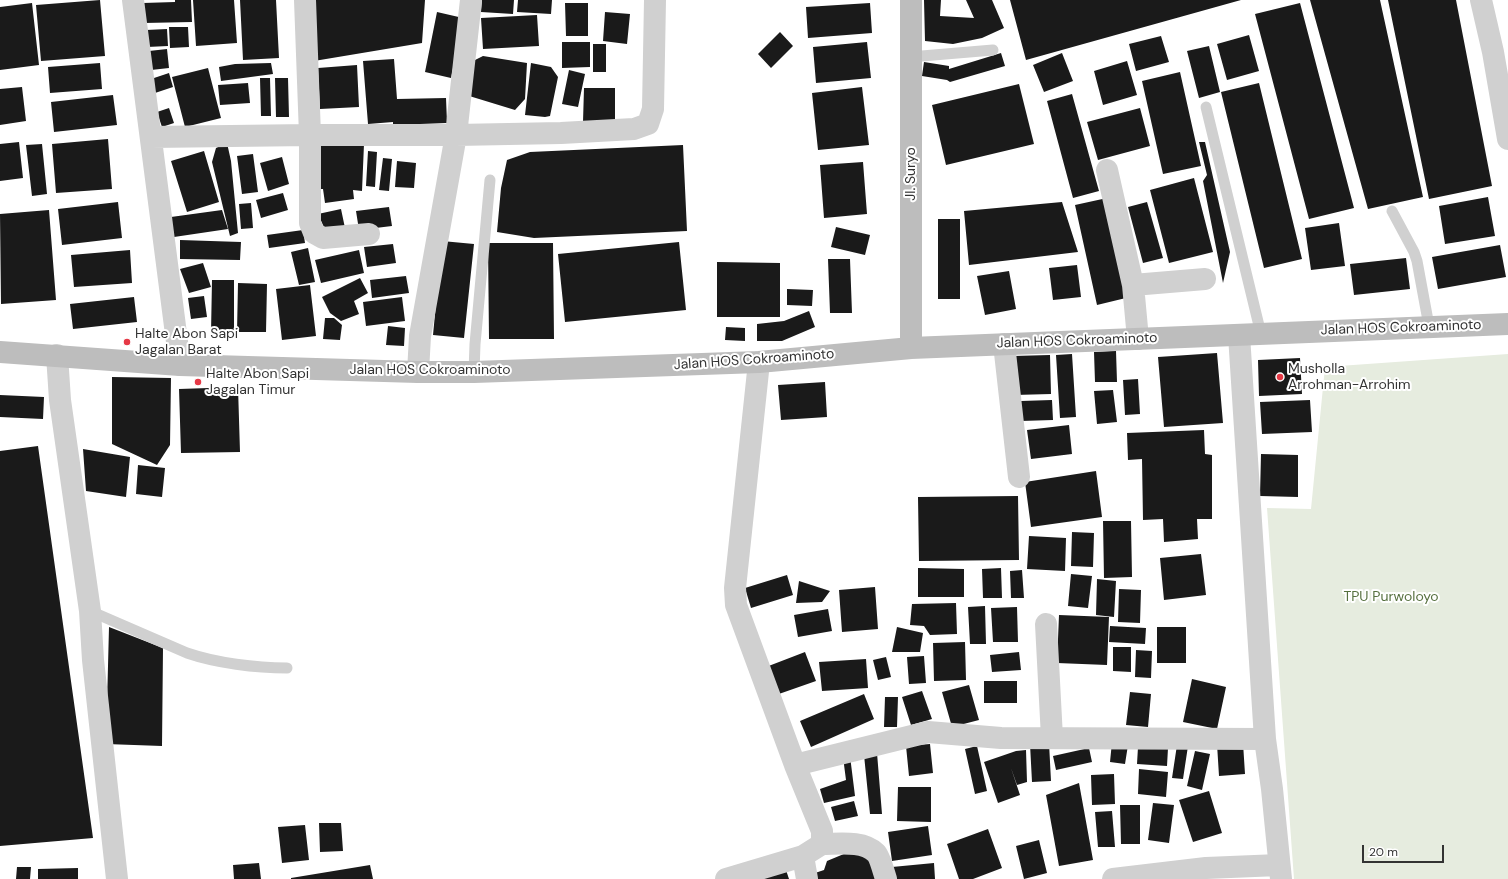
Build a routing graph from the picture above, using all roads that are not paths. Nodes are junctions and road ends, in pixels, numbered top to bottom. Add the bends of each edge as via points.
1 (133, 0) edge
2 (305, 0) edge
3 (471, 0) edge
4 (654, 0) edge
5 (911, 0) edge
6 (1481, 0) edge
7 (993, 50) dead end
8 (910, 57) junction
9 (1206, 107) dead end
10 (310, 135) junction
11 (456, 135) junction
12 (151, 138) junction
13 (1508, 138) edge
14 (1107, 170) dead end
15 (490, 180) dead end
16 (1392, 211) dead end
17 (368, 234) dead end
18 (1205, 279) dead end
19 (1133, 285) junction
20 (1508, 324) edge
21 (1429, 326) junction
22 (1261, 334) junction
23 (1239, 335) junction
24 (1138, 339) junction
25 (1004, 344) junction
26 (912, 348) junction
27 (0, 352) edge
28 (57, 355) junction
29 (759, 362) junction
30 (180, 365) junction
31 (418, 372) junction
32 (474, 372) junction
33 (1019, 477) dead end
34 (90, 611) junction
35 (1046, 624) dead end
36 (287, 668) dead end
37 (1052, 738) junction
38 (1265, 738) junction
39 (796, 765) junction
40 (822, 844) junction
41 (803, 856) junction
42 (1280, 872) edge
43 (117, 879) edge
44 (726, 879) edge
45 (807, 879) edge
46 (886, 879) edge
47 (1113, 879) edge

1 - 12 street
2 - 10 street
3 - 11 street
4 - 11 street via 653,109 648,124 634,129
5 - 8 main road, Jl. Suryo
6 - 13 street
7 - 8 lane
8 - 26 main road, Jl. Suryo
9 - 22 lane
10 - 11 street
10 - 12 street
10 - 17 street via 310,222 314,233 322,238
11 - 31 street via 420,336
12 - 30 street
14 - 19 street
15 - 32 lane
16 - 21 lane via 1416,257
18 - 19 street
19 - 24 street
20 - 21 main road, Jalan HOS Cokroaminoto
21 - 22 main road, Jalan HOS Cokroaminoto
22 - 23 main road, Jalan HOS Cokroaminoto
23 - 24 main road, Jalan HOS Cokroaminoto
23 - 38 street
24 - 25 main road, Jalan HOS Cokroaminoto
25 - 26 main road, Jalan HOS Cokroaminoto
25 - 33 street
26 - 29 main road, Jalan HOS Cokroaminoto
27 - 28 main road, Jalan HOS Cokroaminoto
28 - 30 main road, Jalan HOS Cokroaminoto
28 - 34 street via 60,400
29 - 32 main road, Jalan HOS Cokroaminoto
29 - 39 street via 735,588 736,605
30 - 31 main road, Jalan HOS Cokroaminoto
31 - 32 main road, Jalan HOS Cokroaminoto
34 - 36 lane via 202,658 268,668
34 - 43 street
35 - 37 street
37 - 38 street
37 - 39 street via 1001,738 928,732
38 - 42 street
39 - 40 street via 822,831
40 - 41 street
40 - 46 street via 848,844 865,847 876,853
41 - 44 street
41 - 45 street
42 - 47 street via 1206,868

